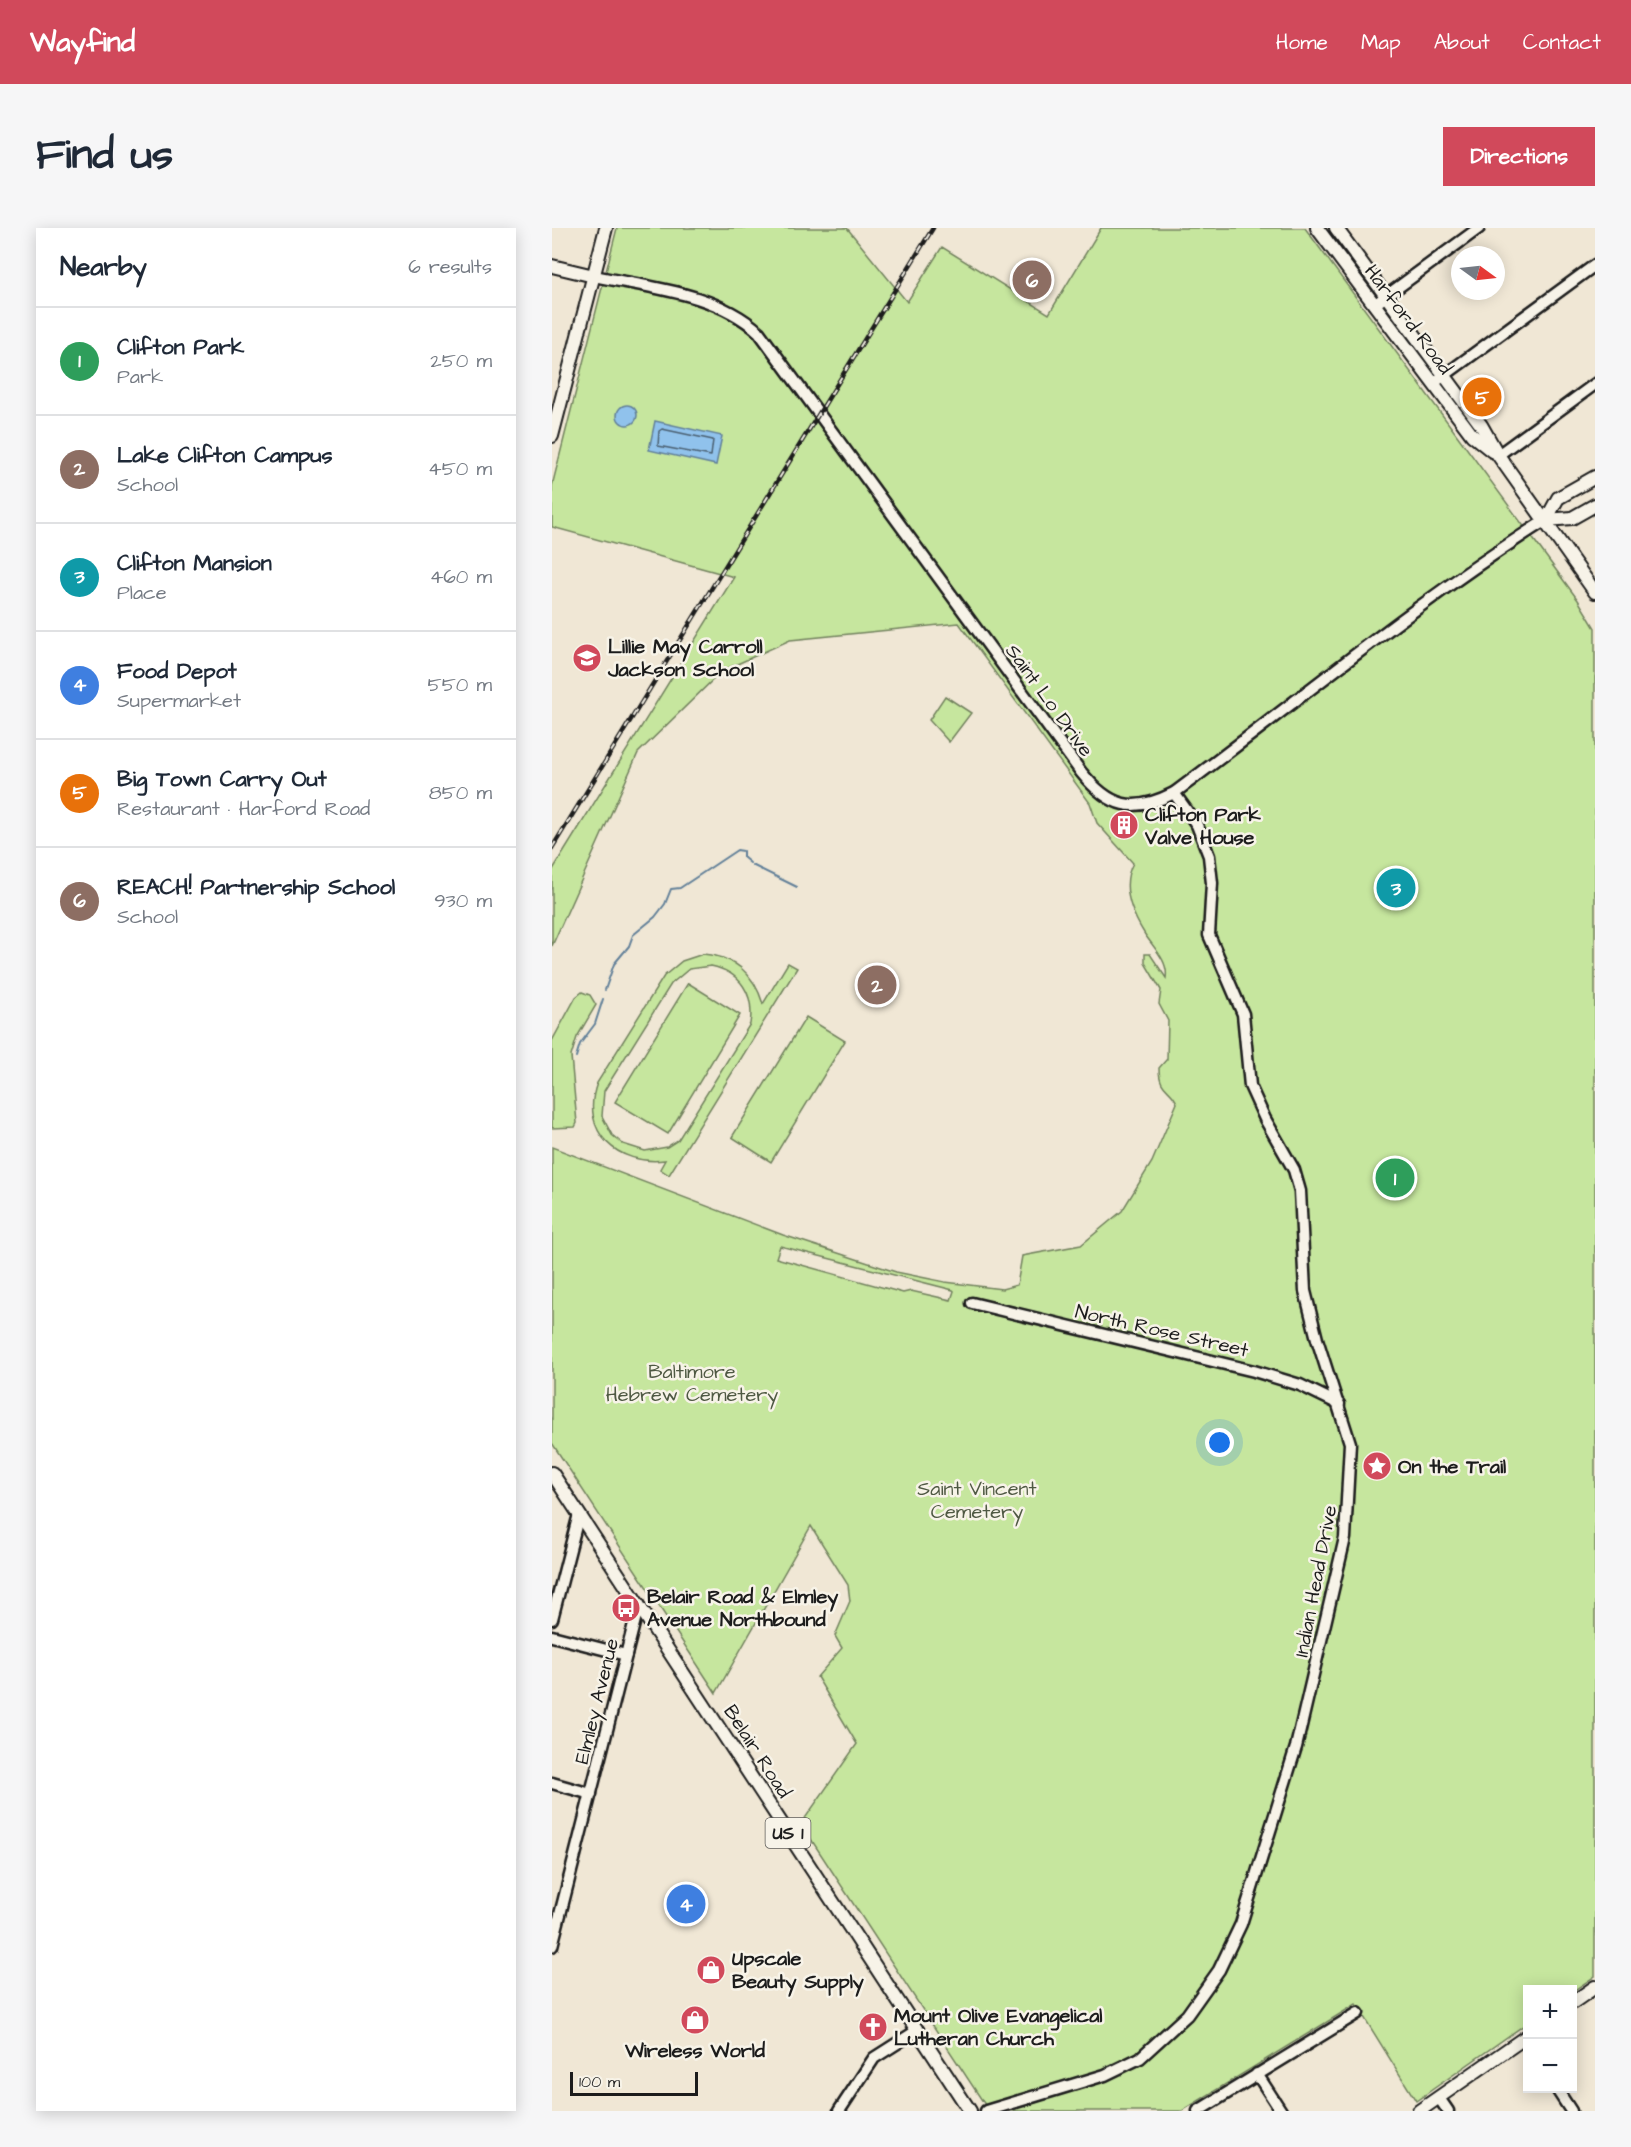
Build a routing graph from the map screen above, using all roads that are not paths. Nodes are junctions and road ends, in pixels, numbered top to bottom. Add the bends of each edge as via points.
1 (606, 228) edge
2 (1317, 228) edge
3 (1336, 228) edge
4 (1479, 228) edge
5 (1595, 265) edge
6 (552, 267) edge
7 (594, 276) junction
8 (1386, 296) junction
9 (1374, 305) junction
10 (1445, 375) junction
11 (1433, 384) junction
12 (1595, 384) edge
13 (552, 436) edge
14 (1498, 455) junction
15 (1595, 477) edge
16 (1595, 505) edge
17 (1546, 520) junction
18 (1595, 592) edge
19 (1174, 793) junction
20 (972, 1303) dead end
21 (1339, 1404) junction
22 (552, 1473) edge
23 (579, 1514) junction
24 (639, 1604) junction
25 (552, 1619) edge
26 (552, 1636) edge
27 (626, 1655) junction
28 (552, 1783) edge
29 (591, 1794) junction
30 (552, 1942) edge
31 (1595, 1987) edge
32 (1577, 2000) edge
33 (1358, 2013) dead end
34 (918, 2030) junction
35 (1523, 2043) edge
36 (1257, 2074) junction
37 (1559, 2093) edge
38 (1438, 2098) junction
39 (968, 2110) edge
40 (839, 2111) edge
41 (986, 2111) edge
42 (1198, 2111) edge
43 (1281, 2111) edge
44 (1419, 2111) edge
45 (1448, 2111) edge
46 (1571, 2111) edge

1 - 7 main road
2 - 9 main road, Harford Road
3 - 8 main road, Harford Road
4 - 8 street
5 - 10 street
6 - 7 main road
7 - 13 main road
7 - 19 street, Saint Lo Drive via 714,303 759,332 1093,788 1109,800 1131,806 1152,804
8 - 9 street
8 - 10 main road, Harford Road
9 - 11 main road, Harford Road
10 - 11 street
10 - 14 main road, Harford Road
11 - 14 main road, Harford Road via 1472,435
12 - 14 street
14 - 17 main road, Harford Road
15 - 17 main road via 1558,498
16 - 17 main road via 1572,518
17 - 18 main road, Harford Road
17 - 19 street, Saint Lo Drive via 1456,578
19 - 21 street, Indian Head Drive via 1197,825 1209,856 1209,935 1243,1014 1250,1086 1297,1180 1302,1206 1305,1291
20 - 21 street, North Rose Street via 1254,1371 1300,1385
21 - 41 street, Indian Head Drive via 1348,1429 1351,1458 1339,1571 1296,1747 1254,1886 1231,1947 1187,2015 1140,2058 1105,2075
22 - 23 main road, Belair Road / US 1
23 - 24 main road, Belair Road / US 1
23 - 25 street
24 - 27 street, Elmley Avenue
24 - 34 main road, Belair Road / US 1
26 - 27 street
27 - 29 street, Elmley Avenue
28 - 29 street
29 - 30 street, Elmley Avenue
31 - 32 main road
33 - 36 street
34 - 39 main road, Belair Road / US 1
34 - 40 street via 874,2058
35 - 38 main road
36 - 42 street
36 - 43 street
37 - 46 street
38 - 44 main road
38 - 45 street

